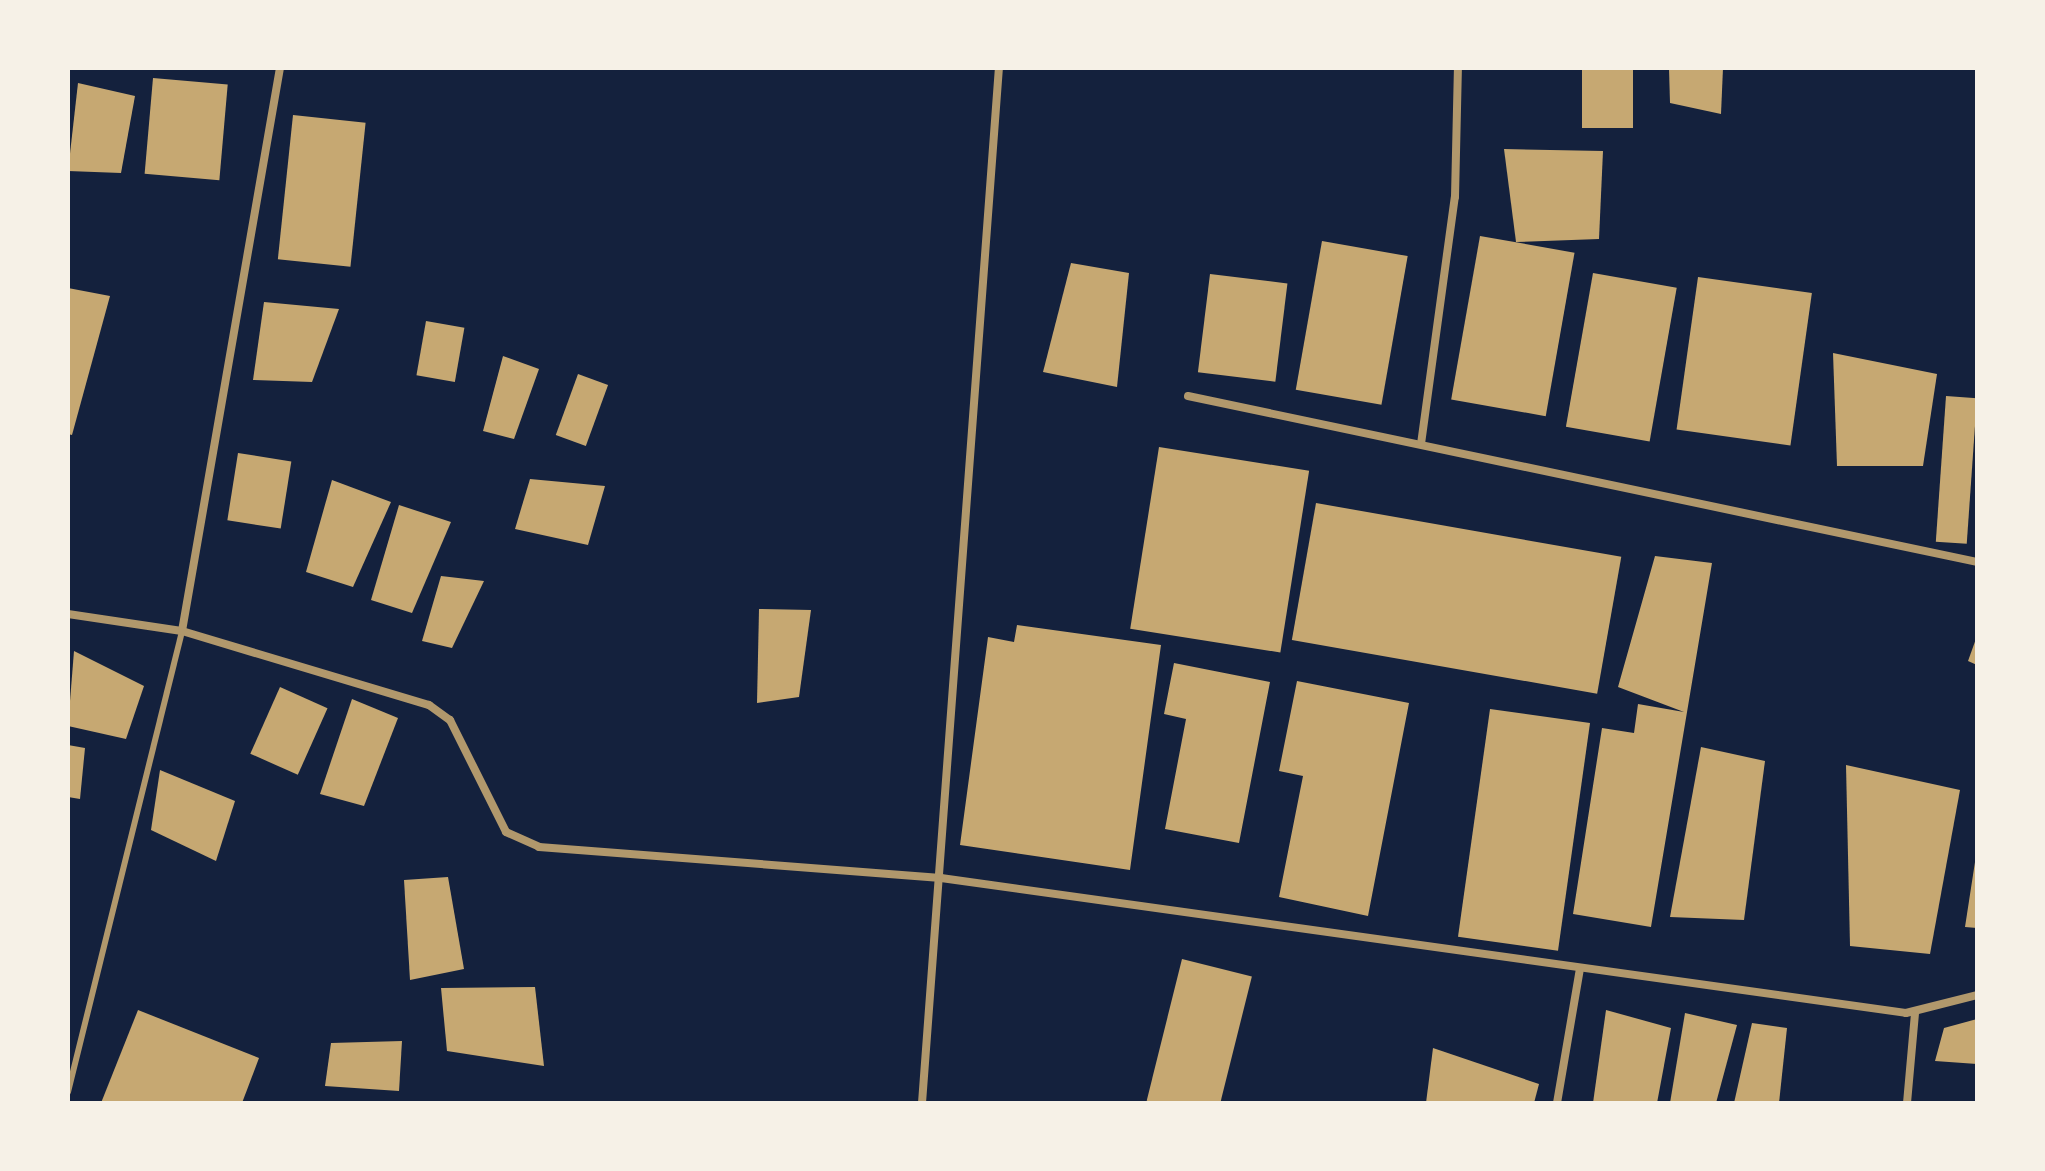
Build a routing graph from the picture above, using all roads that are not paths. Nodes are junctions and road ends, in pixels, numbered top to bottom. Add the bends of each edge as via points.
1 (280, 68) edge
2 (999, 68) edge
3 (1458, 68) edge
4 (1188, 396) dead end
5 (1421, 444) junction
6 (1977, 562) edge
7 (68, 614) edge
8 (182, 631) junction
9 (941, 878) junction
10 (1580, 968) junction
11 (1977, 995) edge
12 (1915, 1013) junction
13 (68, 1092) edge
14 (922, 1103) edge
15 (1557, 1103) edge
16 (1907, 1103) edge

1 - 8 street
2 - 9 street
3 - 5 street via 1455,197
4 - 5 street
5 - 6 street
7 - 8 street
8 - 9 street via 429,705 450,720 501,822 520,842
8 - 13 lane
9 - 10 street
9 - 14 street
10 - 12 street
10 - 15 street
11 - 12 street
12 - 16 street

